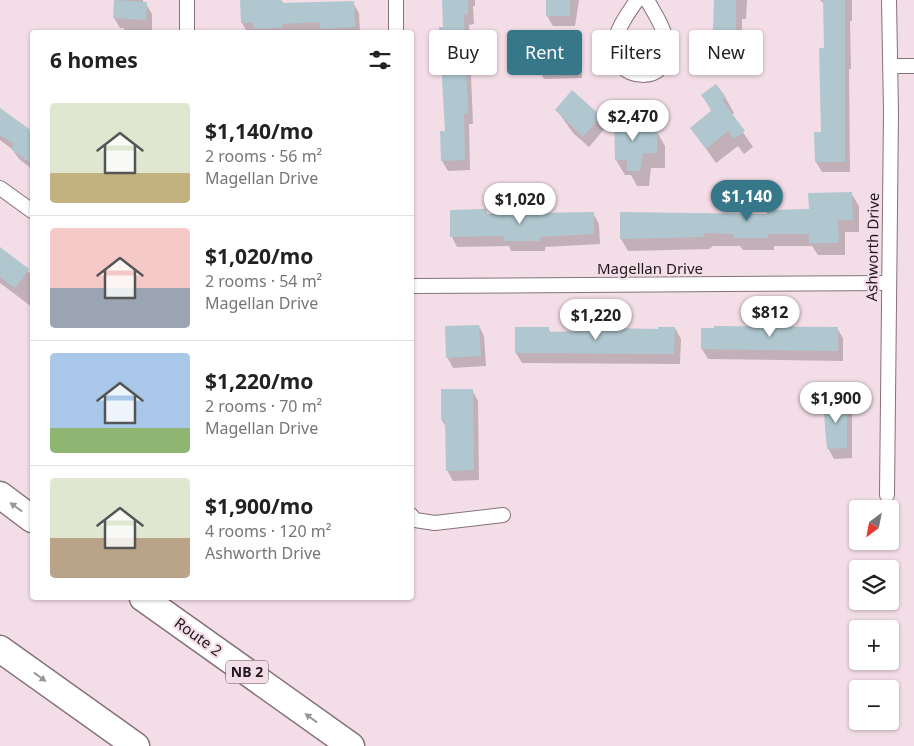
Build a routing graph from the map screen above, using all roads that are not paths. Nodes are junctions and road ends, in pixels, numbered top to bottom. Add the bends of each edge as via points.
1 (187, 0) edge
2 (396, 0) edge
3 (637, 0) edge
4 (647, 0) edge
5 (889, 0) edge
6 (187, 30) edge
7 (396, 30) edge
8 (890, 66) junction
9 (914, 66) edge
10 (0, 188) edge
11 (30, 210) edge
12 (889, 283) junction
13 (414, 286) edge
14 (0, 495) edge
15 (887, 495) dead end
16 (503, 515) dead end
17 (30, 517) edge
18 (414, 519) edge
19 (146, 600) edge
20 (0, 649) edge
21 (136, 746) edge
22 (351, 746) edge

1 - 6 street
2 - 7 street
3 - 4 street via 626,16 615,43 616,57 622,67 633,74 646,76 660,69 668,52 665,37
5 - 8 street, Ashworth Drive
8 - 9 street
8 - 12 street, Ashworth Drive
10 - 11 street
12 - 13 street, Magellan Drive
12 - 15 street, Ashworth Drive
17 -> 14 highway
16 - 18 street via 434,523
22 -> 19 highway, Route 2 / NB 2
20 -> 21 highway

